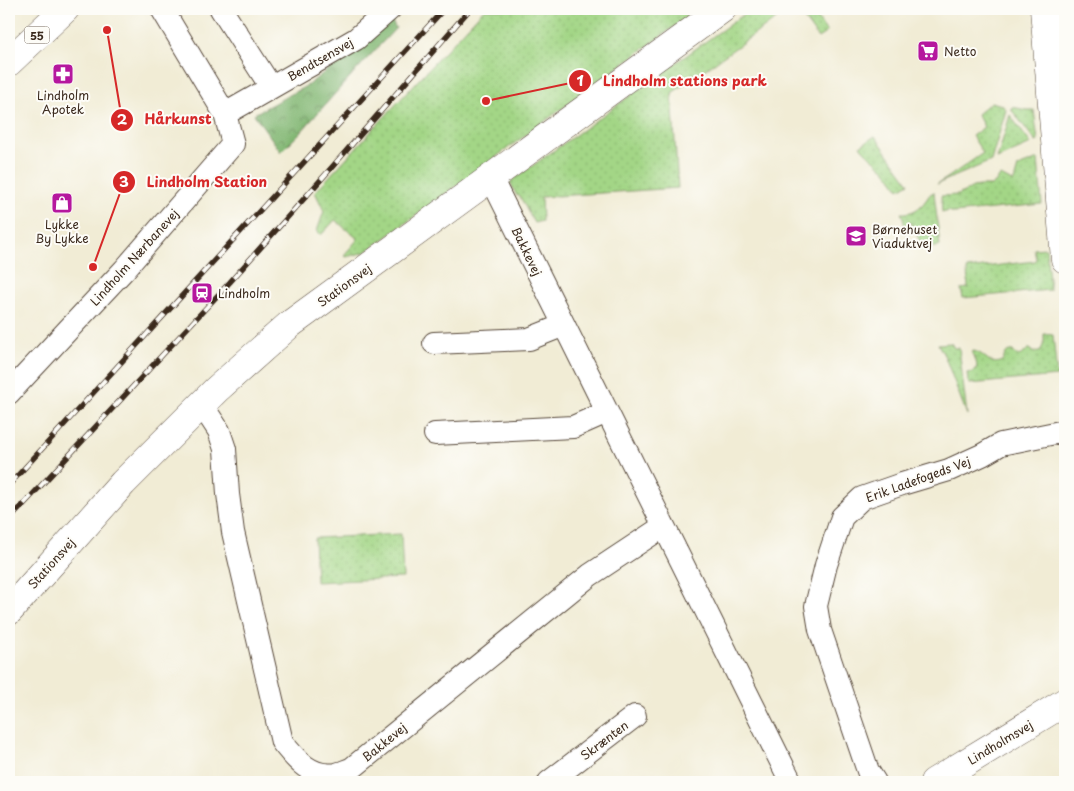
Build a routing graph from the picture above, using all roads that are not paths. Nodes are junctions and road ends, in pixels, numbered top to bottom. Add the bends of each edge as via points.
1 (44, 9) edge
2 (65, 9) edge
3 (162, 9) edge
4 (221, 9) edge
5 (390, 9) edge
6 (722, 9) edge
7 (1044, 9) edge
8 (9, 56) edge
9 (9, 62) edge
10 (271, 87) junction
11 (225, 114) junction
12 (490, 178) junction
13 (1065, 259) edge
14 (564, 325) junction
15 (434, 343) dead end
16 (9, 393) edge
17 (202, 405) junction
18 (607, 412) junction
19 (1065, 431) edge
20 (436, 434) dead end
21 (664, 526) junction
22 (9, 611) edge
23 (1065, 702) edge
24 (635, 716) dead end
25 (549, 782) edge
26 (791, 782) edge
27 (875, 782) edge
28 (934, 782) edge

1 - 8 street, 55
2 - 9 street, 55
3 - 11 street, Lindholm Nærbanevej
4 - 10 street
5 - 10 street, Bendtsensvej via 356,40
6 - 12 street, Stationsvej
7 - 13 street
10 - 11 street, Bendtsensvej
11 - 16 street, Lindholm Nærbanevej via 233,144 124,270
12 - 14 street, Bakkevej
12 - 17 street, Stationsvej via 289,325
14 - 15 street via 529,339
14 - 18 street, Bakkevej
17 - 21 street, Bakkevej via 219,431 225,449 233,532 282,742 295,760 323,774 336,774 351,768 590,575
17 - 22 street, Stationsvej via 122,484
18 - 20 street via 573,427
18 - 21 street, Bakkevej
19 - 27 street, Erik Ladefogeds Vej via 1001,444 949,470 862,498 842,517 816,606 820,630 868,772
21 - 26 street, Bakkevej
23 - 28 street, Lindholmsvej
24 - 25 street, Skrænten

